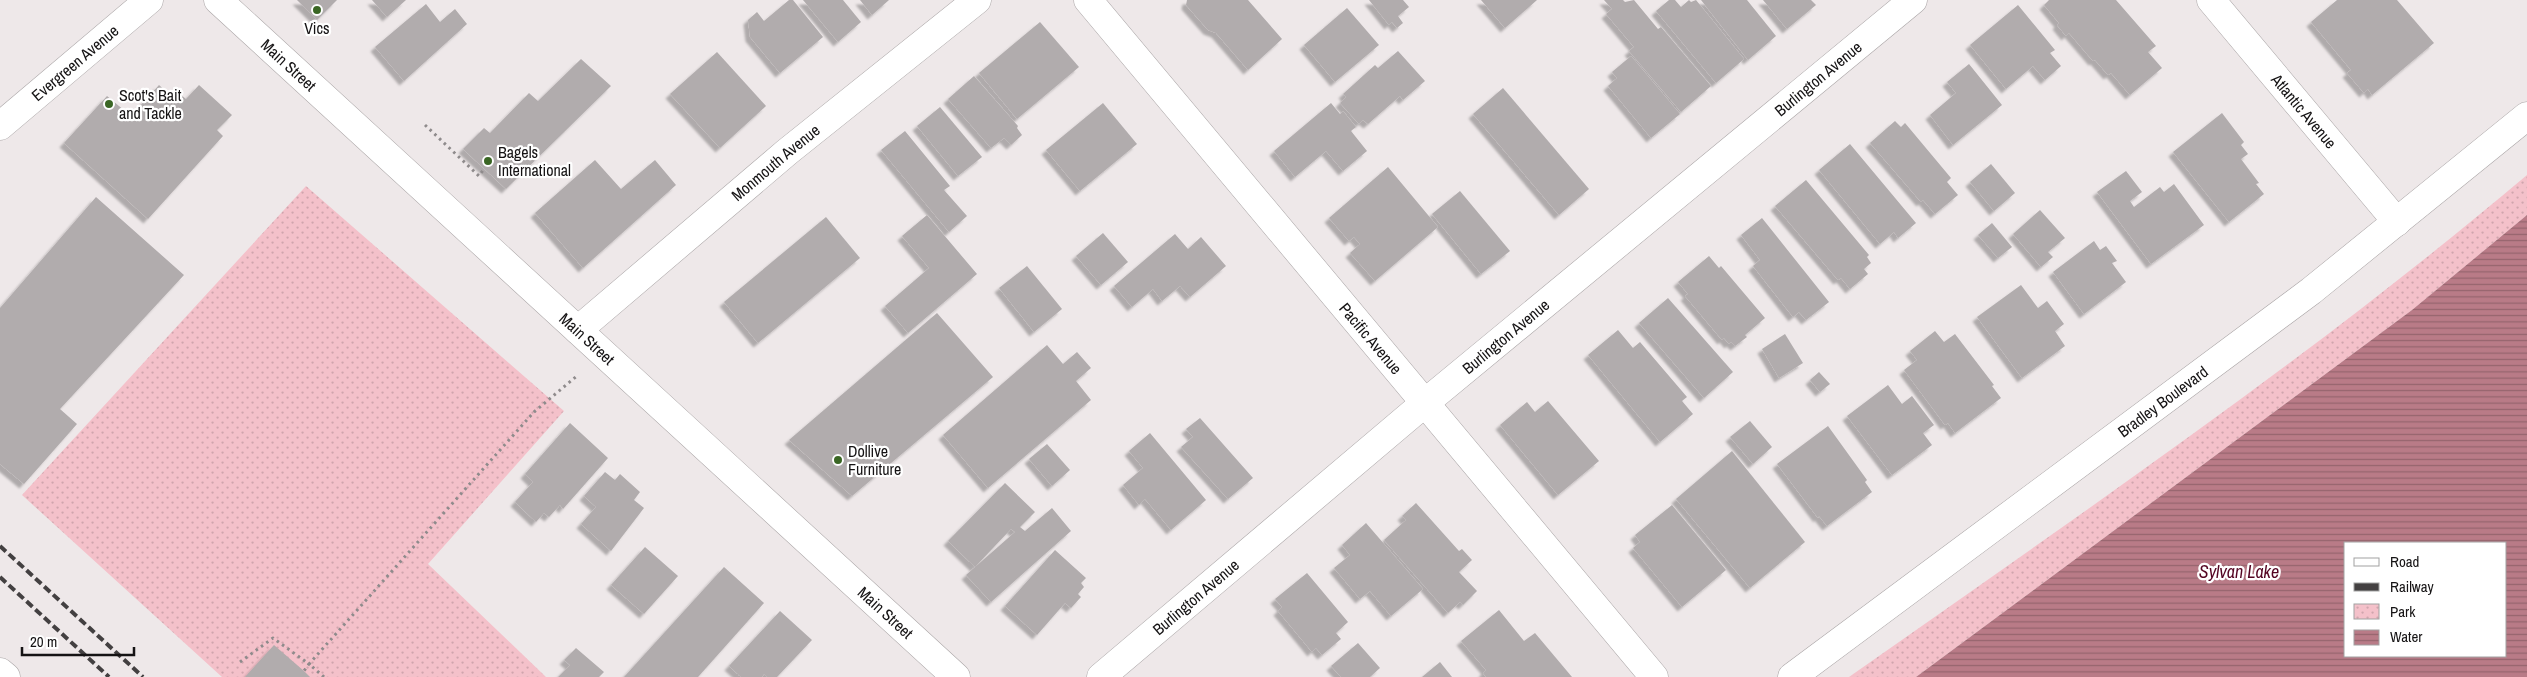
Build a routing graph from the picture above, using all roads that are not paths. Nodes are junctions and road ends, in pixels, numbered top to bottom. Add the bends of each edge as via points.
1 (149, 0) edge
2 (218, 0) edge
3 (977, 0) edge
4 (1088, 0) edge
5 (1913, 0) edge
6 (2210, 0) edge
7 (2527, 116) edge
8 (0, 126) edge
9 (2397, 222) junction
10 (578, 330) junction
11 (1426, 402) junction
12 (0, 672) edge
13 (6, 677) edge
14 (956, 677) edge
15 (1101, 677) edge
16 (1654, 677) edge
17 (1792, 677) edge

1 - 8 street, Evergreen Avenue
2 - 10 street, Main Street
3 - 10 street, Monmouth Avenue via 788,152
4 - 11 street, Pacific Avenue
5 - 11 street, Burlington Avenue
6 - 9 street, Atlantic Avenue
7 - 9 street, Bradley Boulevard
9 - 17 street, Bradley Boulevard via 2312,291
10 - 14 street, Main Street
11 - 15 street, Burlington Avenue
11 - 16 street, Pacific Avenue
12 - 13 street

